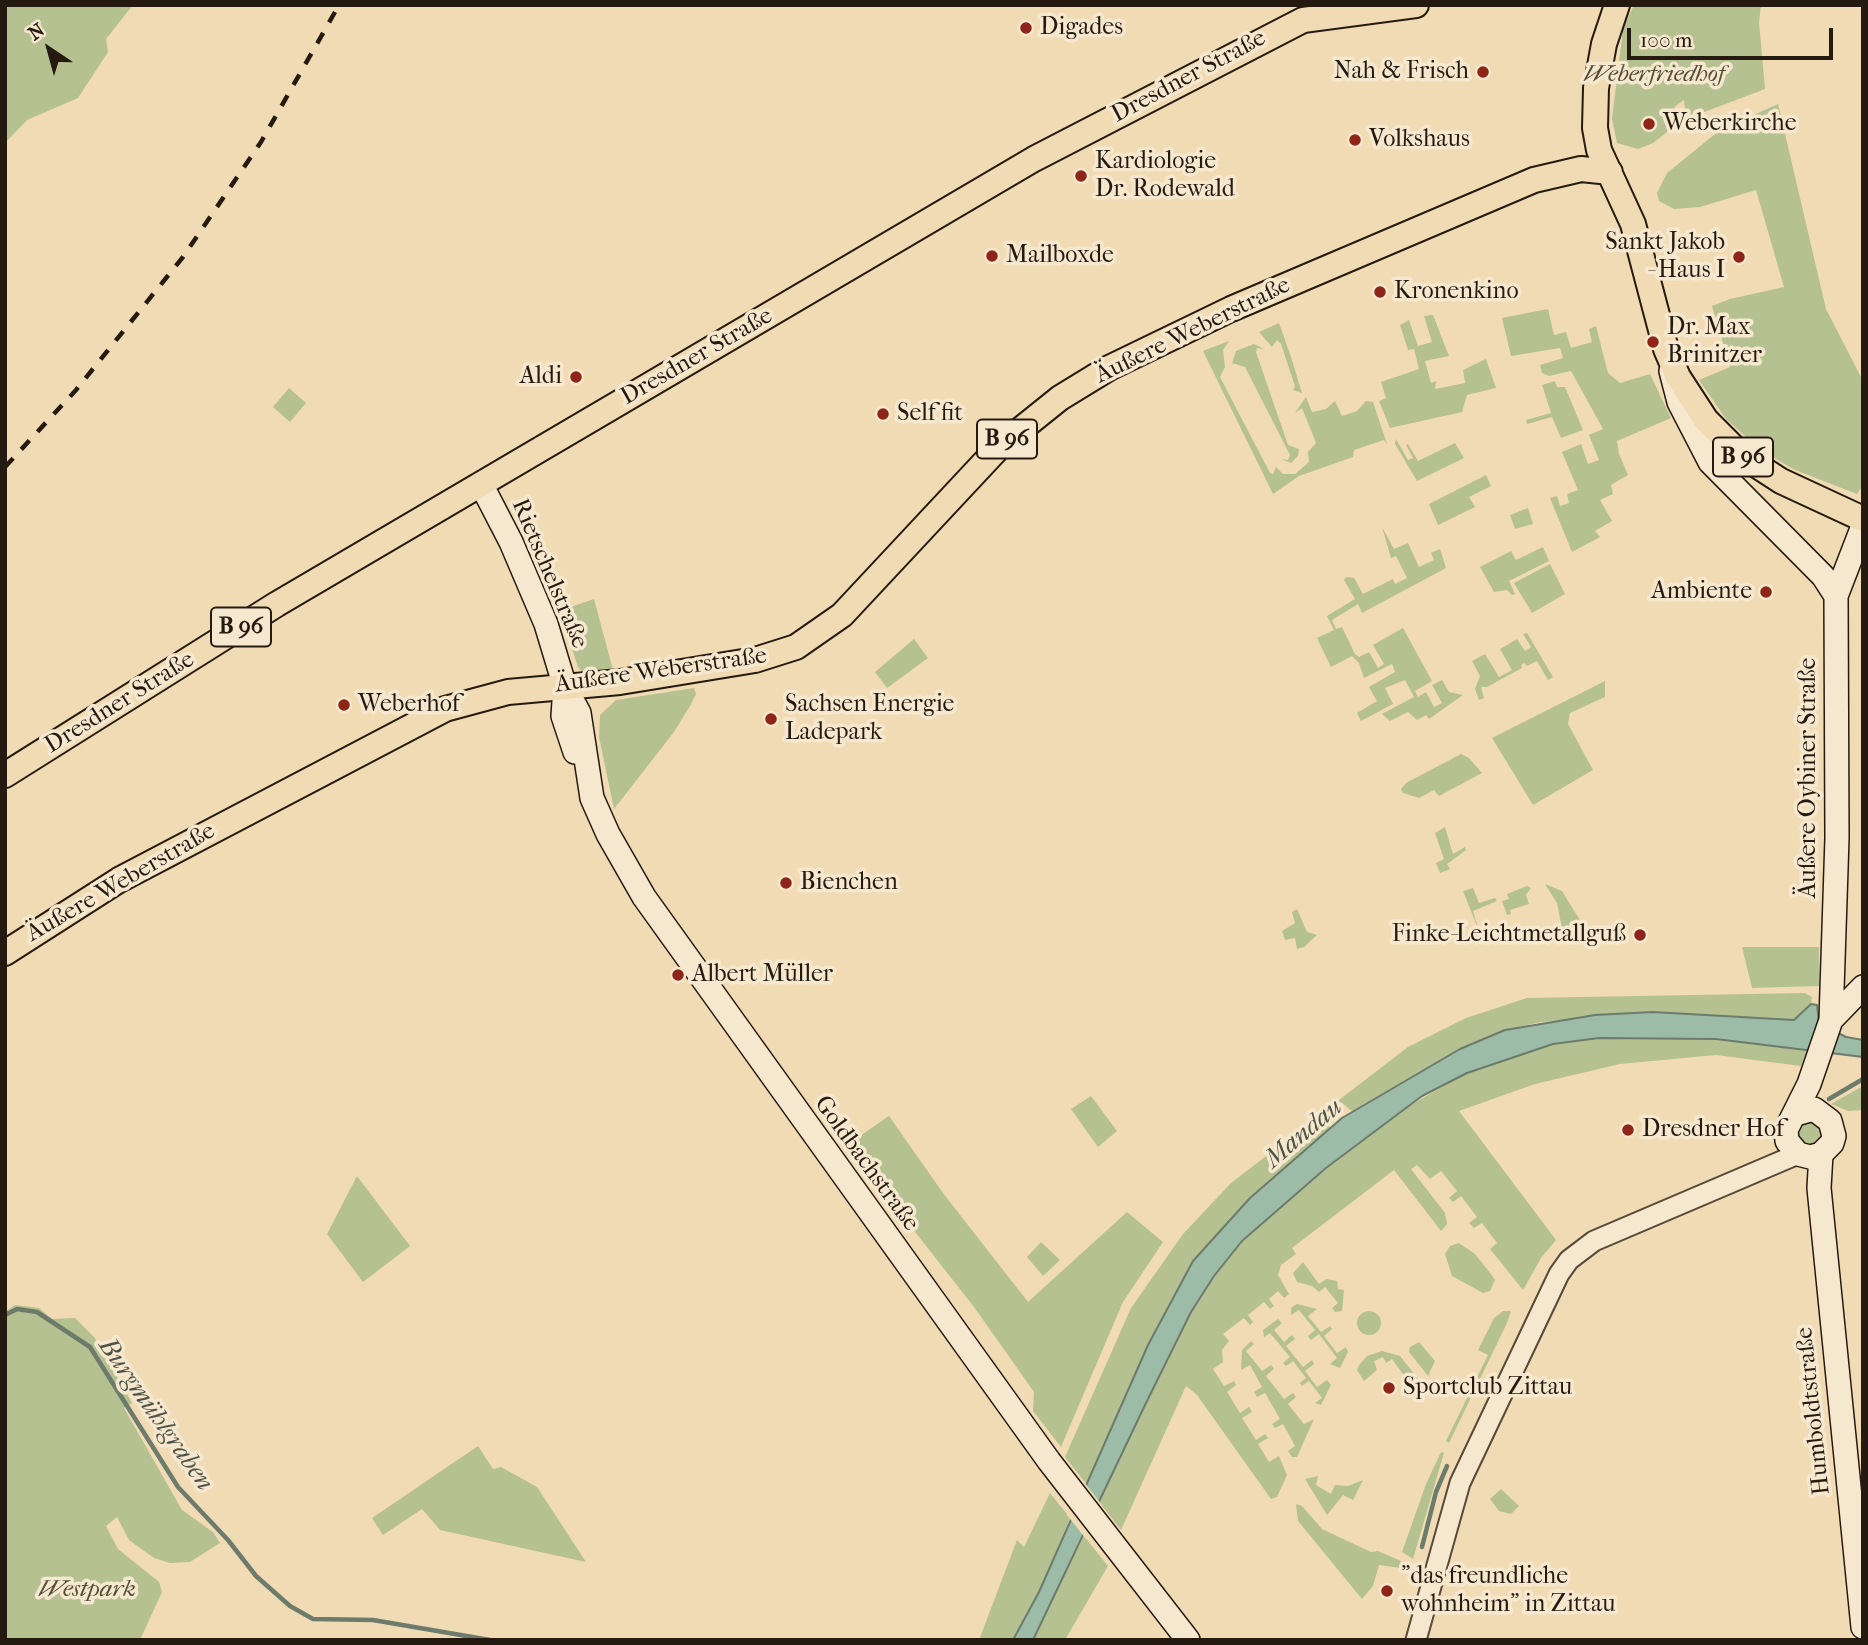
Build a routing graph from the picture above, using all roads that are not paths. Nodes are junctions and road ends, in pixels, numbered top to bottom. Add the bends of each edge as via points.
1 (1416, 5) edge
2 (1617, 5) edge
3 (1609, 172) junction
4 (1666, 349) junction
5 (481, 484) junction
6 (1863, 519) edge
7 (1863, 526) edge
8 (1836, 596) junction
9 (565, 687) junction
10 (5, 775) edge
11 (5, 953) edge
12 (1840, 1008) edge
13 (1809, 1084) junction
14 (1819, 1111) junction
15 (1796, 1114) junction
16 (1803, 1151) junction
17 (1863, 1627) edge
18 (1188, 1640) edge
19 (1416, 1640) edge

1 - 5 main road, Dresdner Straße / B 96 via 1303,20 1281,30 1034,159
2 - 3 main road, B 96 via 1604,44 1594,114 1599,150
3 - 4 main road, B 96 via 1636,235
3 - 9 main road, Äußere Weberstraße / B 96 via 1581,169 1534,180 1231,309 1109,368 1060,398 999,447 842,615 796,647 754,660
4 - 6 main road, B 96 via 1706,420 1741,455 1781,481
4 - 8 main road via 1679,402 1710,462 1823,576
5 - 9 main road, Rietschelstraße via 532,589
5 - 10 main road, Dresdner Straße / B 96 via 277,604
7 - 8 main road, Äußere Oybiner Straße
8 - 12 main road, Äußere Oybiner Straße
9 - 11 main road, Äußere Weberstraße / B 96 via 483,697 424,718 119,880
9 - 18 main road, Goldbachstraße via 579,713 592,798 652,909 1057,1472
12 - 13 main road, Äußere Oybiner Straße
13 - 14 main road
13 - 15 main road, Äußere Oybiner Straße
14 - 15 main road
14 - 16 main road via 1830,1121 1832,1143
15 - 16 main road via 1787,1124
16 - 17 main road, Humboldtstraße via 1819,1188
16 - 19 street via 1594,1241 1564,1267 1460,1483

